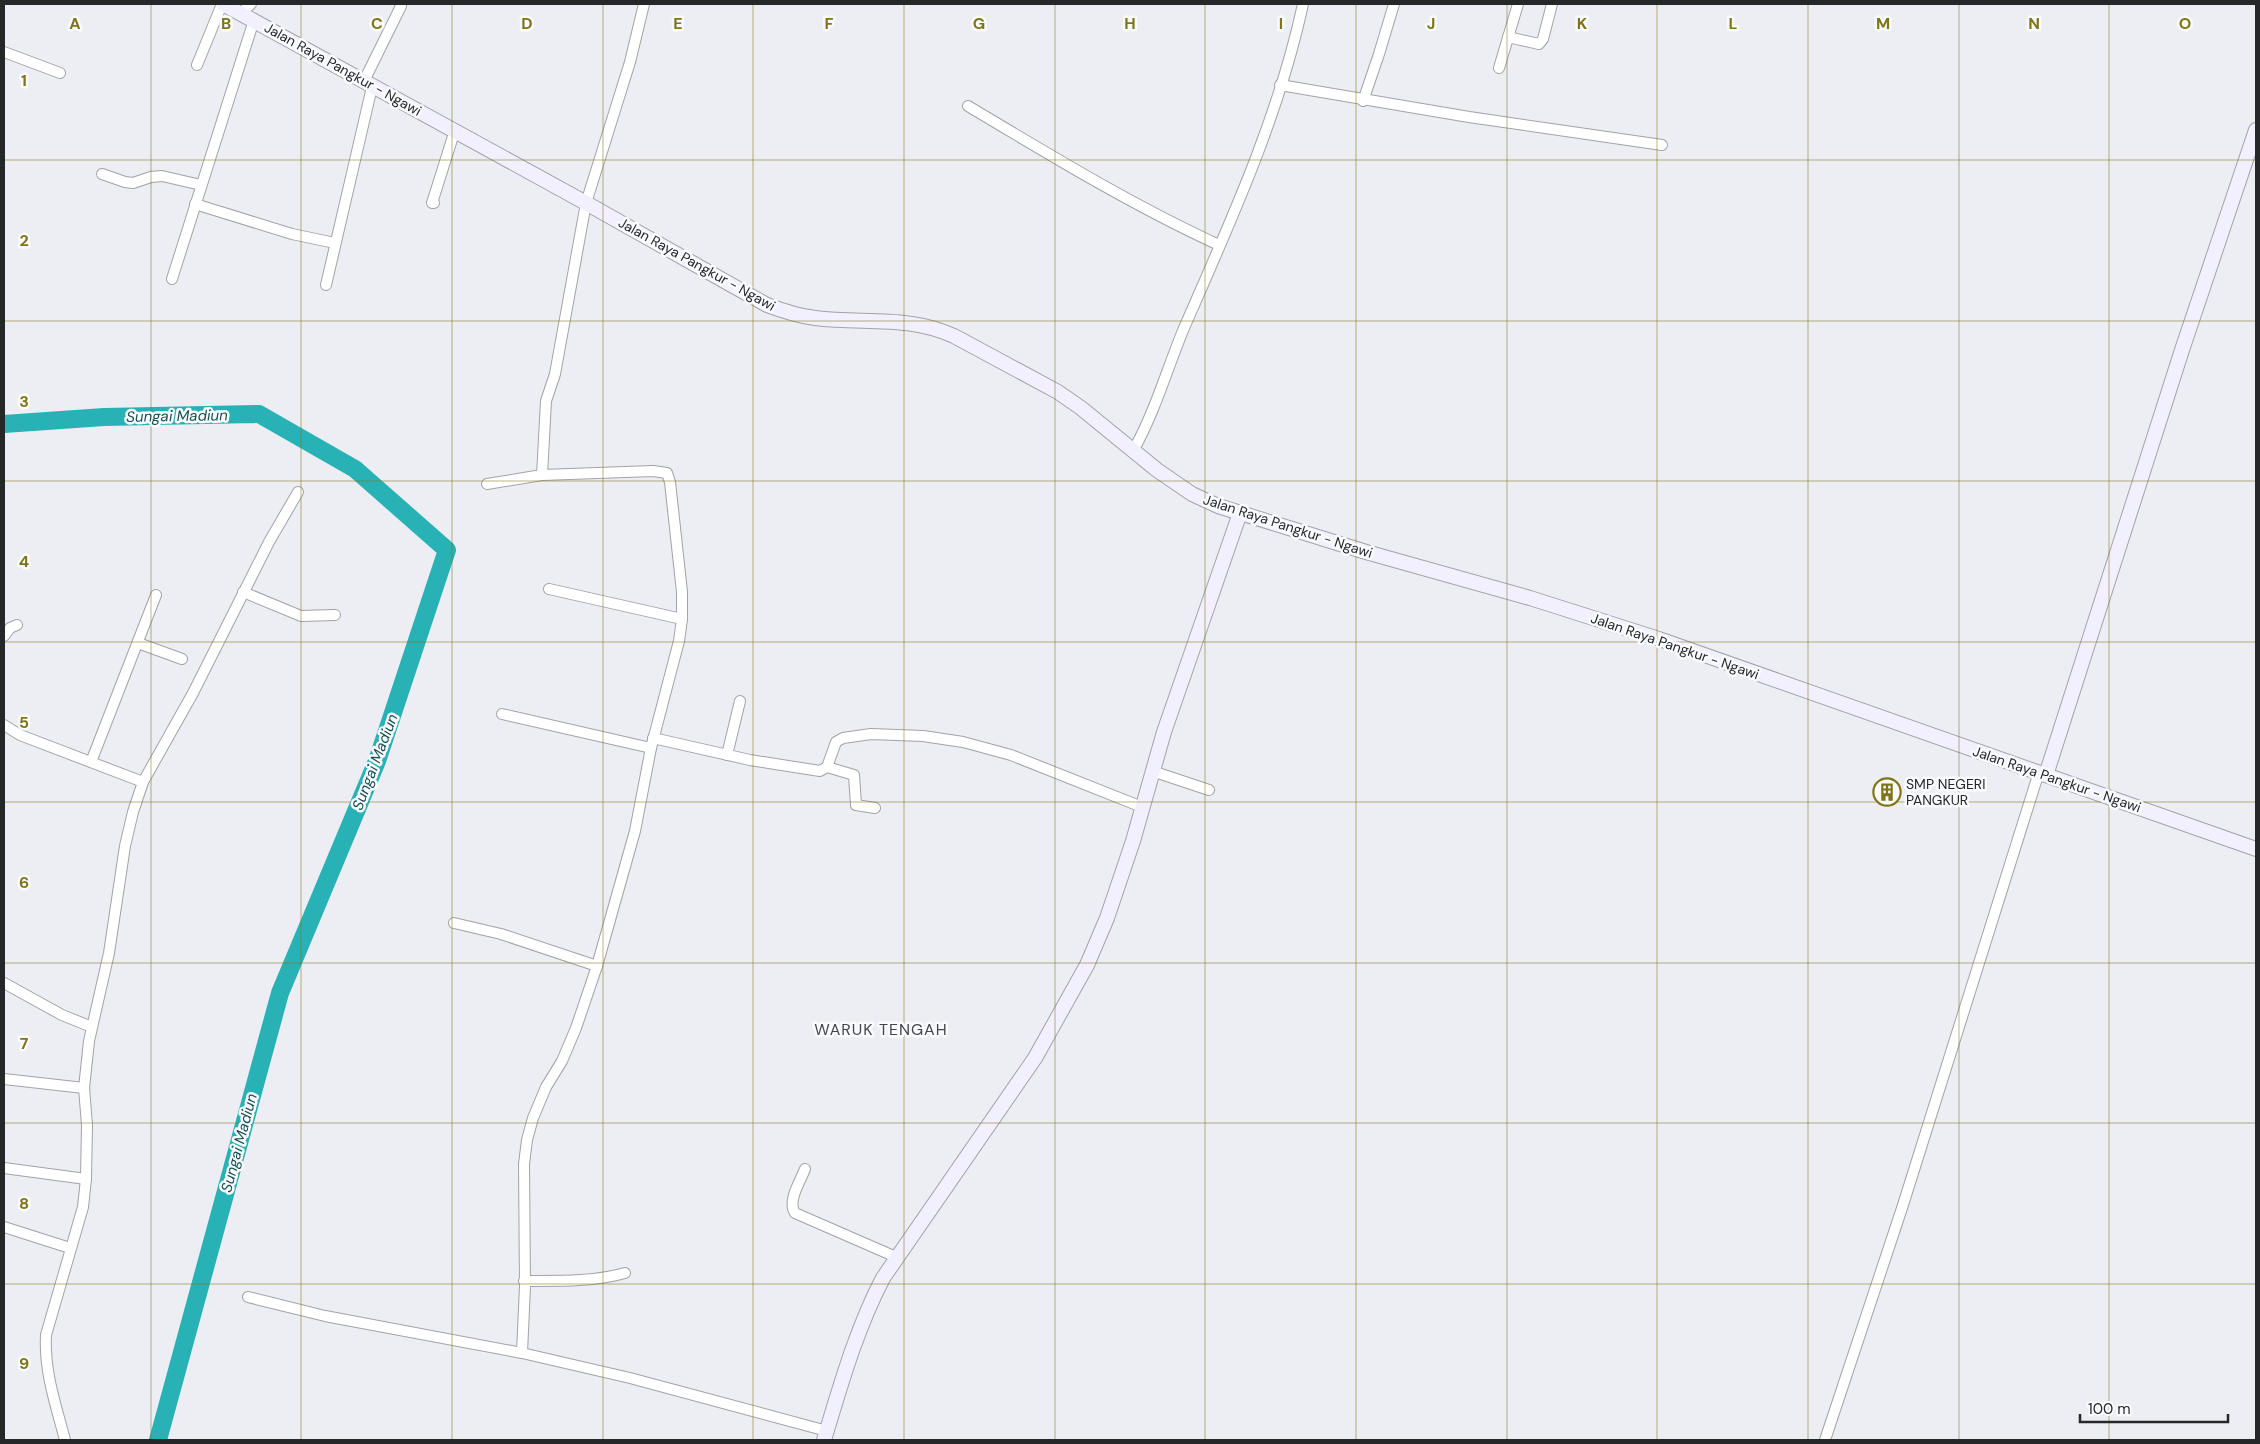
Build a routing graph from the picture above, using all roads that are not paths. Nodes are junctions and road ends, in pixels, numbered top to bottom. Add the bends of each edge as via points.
1 (223, 4) edge
2 (644, 4) edge
3 (1303, 4) edge
4 (1394, 4) edge
5 (1518, 4) edge
6 (1552, 4) edge
7 (401, 6) dead end
8 (246, 9) edge
9 (254, 20) junction
10 (1508, 37) junction
11 (4, 52) edge
12 (197, 65) dead end
13 (1498, 68) dead end
14 (60, 73) dead end
15 (368, 84) junction
16 (1280, 85) junction
17 (1363, 100) junction
18 (968, 106) dead end
19 (455, 130) junction
20 (2256, 130) edge
21 (1662, 146) dead end
22 (102, 174) dead end
23 (201, 185) junction
24 (434, 203) dead end
25 (586, 203) junction
26 (196, 204) junction
27 (336, 243) junction
28 (1219, 245) junction
29 (172, 279) dead end
30 (326, 285) dead end
31 (1134, 451) junction
32 (542, 475) junction
33 (487, 484) dead end
34 (298, 492) dead end
35 (1240, 513) junction
36 (550, 589) dead end
37 (243, 592) junction
38 (156, 594) dead end
39 (335, 615) dead end
40 (682, 619) junction
41 (17, 625) dead end
42 (4, 636) edge
43 (138, 643) junction
44 (182, 659) dead end
45 (740, 701) dead end
46 (502, 714) dead end
47 (4, 725) edge
48 (653, 738) junction
49 (651, 748) junction
50 (727, 755) junction
51 (91, 762) junction
52 (827, 767) junction
53 (1152, 771) junction
54 (2043, 774) junction
55 (143, 782) junction
56 (1209, 790) dead end
57 (1142, 807) junction
58 (875, 808) dead end
59 (2256, 849) edge
60 (454, 923) dead end
61 (597, 966) junction
62 (4, 983) edge
63 (92, 1027) junction
64 (4, 1079) edge
65 (84, 1088) junction
66 (4, 1168) edge
67 (805, 1169) dead end
68 (86, 1179) junction
69 (4, 1227) edge
70 (70, 1248) junction
71 (896, 1257) junction
72 (626, 1273) dead end
73 (524, 1281) junction
74 (248, 1297) dead end
75 (522, 1353) junction
76 (825, 1436) edge
77 (62, 1439) edge
78 (1825, 1440) edge

1 - 8 main road, Jalan Raya Pangkur - Ngawi
1 - 12 street
2 - 25 street via 630,62
3 - 16 street
4 - 17 street
5 - 10 street
6 - 10 street via 1539,44
7 - 15 street
8 - 9 main road, Jalan Raya Pangkur - Ngawi
9 - 15 main road, Jalan Raya Pangkur - Ngawi
9 - 23 street
10 - 13 street
11 - 14 street
15 - 19 main road, Jalan Raya Pangkur - Ngawi
15 - 27 street
16 - 17 street
16 - 28 street via 1265,132
17 - 21 street
18 - 28 street via 1074,170
19 - 24 street
19 - 25 main road, Jalan Raya Pangkur - Ngawi
20 - 54 main road
22 - 23 street via 133,183 162,176
23 - 26 street
25 - 31 main road, Jalan Raya Pangkur - Ngawi via 784,312 816,318 910,322 940,329 1058,392
25 - 32 street via 555,374 546,401
26 - 27 street via 292,234
26 - 29 street
27 - 30 street
28 - 31 street
31 - 35 main road, Jalan Raya Pangkur - Ngawi via 1192,494
32 - 33 street
32 - 40 street via 667,473 675,517
34 - 37 street
35 - 53 main road
35 - 54 main road, Jalan Raya Pangkur - Ngawi via 1589,616
36 - 40 street
37 - 39 street via 301,616
37 - 55 street
38 - 43 street
40 - 48 street
41 - 42 street
43 - 44 street
43 - 51 street
45 - 50 street
46 - 49 street
47 - 51 street via 20,735
48 - 49 street
48 - 50 street
49 - 61 street via 635,831
50 - 52 street via 820,771
51 - 55 street
52 - 57 street via 836,742 843,738 871,734 931,737 1011,755
52 - 58 street via 854,775 856,804
53 - 56 street
53 - 57 main road
54 - 59 main road, Jalan Raya Pangkur - Ngawi
54 - 78 street
55 - 63 street via 125,846 109,953
57 - 71 main road via 1107,918 1060,1014 932,1210
60 - 61 street via 501,934
61 - 73 street via 576,1028 532,1118 526,1140
62 - 63 street via 62,1015
63 - 65 street
64 - 65 street
65 - 68 street
66 - 68 street
67 - 71 street via 792,1199 795,1213
68 - 70 street via 83,1207
69 - 70 street
70 - 77 street via 46,1335 45,1356
71 - 76 main road via 883,1278 847,1360
72 - 73 street via 572,1280
73 - 75 street
74 - 75 street via 325,1316
75 - 76 street via 630,1378

